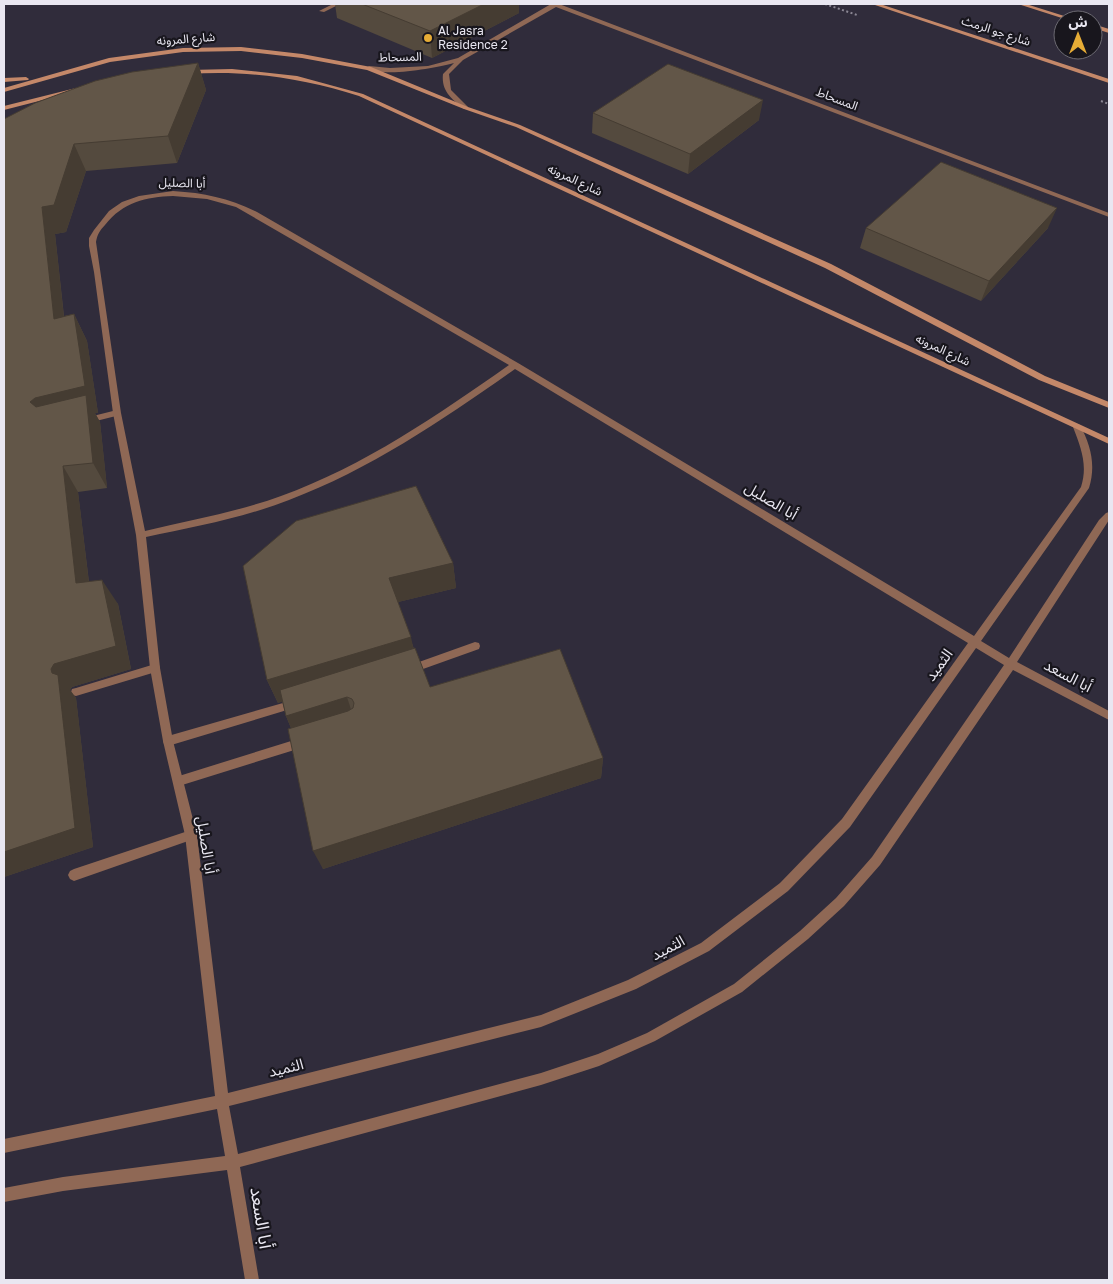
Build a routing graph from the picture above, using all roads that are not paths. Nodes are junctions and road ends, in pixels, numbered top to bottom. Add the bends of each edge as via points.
1 (336, 4) edge
2 (555, 4) edge
3 (875, 4) edge
4 (1021, 4) edge
5 (322, 11) dead end
6 (1053, 14) edge
7 (460, 59) junction
8 (369, 68) junction
9 (176, 73) edge
10 (57, 74) junction
11 (4, 80) edge
12 (1109, 80) edge
13 (83, 88) edge
14 (4, 90) edge
15 (4, 106) edge
16 (466, 108) junction
17 (1109, 215) edge
18 (515, 365) junction
19 (1109, 405) edge
20 (117, 412) junction
21 (79, 422) edge
22 (1077, 427) junction
23 (1109, 441) edge
24 (1109, 515) edge
25 (141, 535) junction
26 (976, 642) junction
27 (476, 646) dead end
28 (1011, 664) junction
29 (155, 668) junction
30 (400, 672) edge
31 (76, 692) edge
32 (309, 700) edge
33 (1109, 716) edge
34 (318, 738) edge
35 (168, 740) junction
36 (179, 781) junction
37 (192, 835) junction
38 (74, 875) dead end
39 (222, 1101) junction
40 (4, 1146) edge
41 (233, 1162) junction
42 (4, 1195) edge
43 (252, 1280) edge

1 - 5 street
2 - 7 street, المسحاط
2 - 17 street, المسحاط
3 - 12 street, شارع جو الرمث
4 - 6 street
7 - 8 street, المسحاط via 428,68
7 - 16 street, المسحاط via 446,74 445,85 449,94
8 - 10 street, شارع المرونه via 292,55 200,49 109,60
8 - 16 street, شارع المرونه
9 - 22 street, شارع المرونه via 247,70 313,80 361,95
10 - 11 street
10 - 14 street, شارع المرونه
13 - 15 street
16 - 19 street, شارع المرونه via 518,126 828,266 1042,378
18 - 20 street, أبا الصليل via 254,214 224,200 194,194 152,195 126,202 106,216 93,237
18 - 25 street via 431,424 345,472 249,510
18 - 26 street, أبا الصليل
20 - 21 street
20 - 25 street, أبا الصليل
22 - 23 street, شارع المرونه
22 - 26 street, الثميد via 1090,459 1091,471 1085,488
24 - 28 street
25 - 29 street, أبا الصليل
26 - 28 street, أبا الصليل
26 - 39 street, الثميد via 846,823 784,887 706,947 632,985 541,1021
27 - 30 street
28 - 33 street, أبا السعد
28 - 41 street via 876,861 840,902 738,988 650,1037 599,1060 541,1079
29 - 31 street
29 - 35 street, أبا الصليل
32 - 35 street
34 - 36 street
35 - 36 street, أبا الصليل
36 - 37 street, أبا الصليل
37 - 38 street
37 - 39 street, أبا الصليل
39 - 40 street, الثميد
39 - 41 street, أبا الصليل
41 - 42 street
41 - 43 street, أبا السعد

